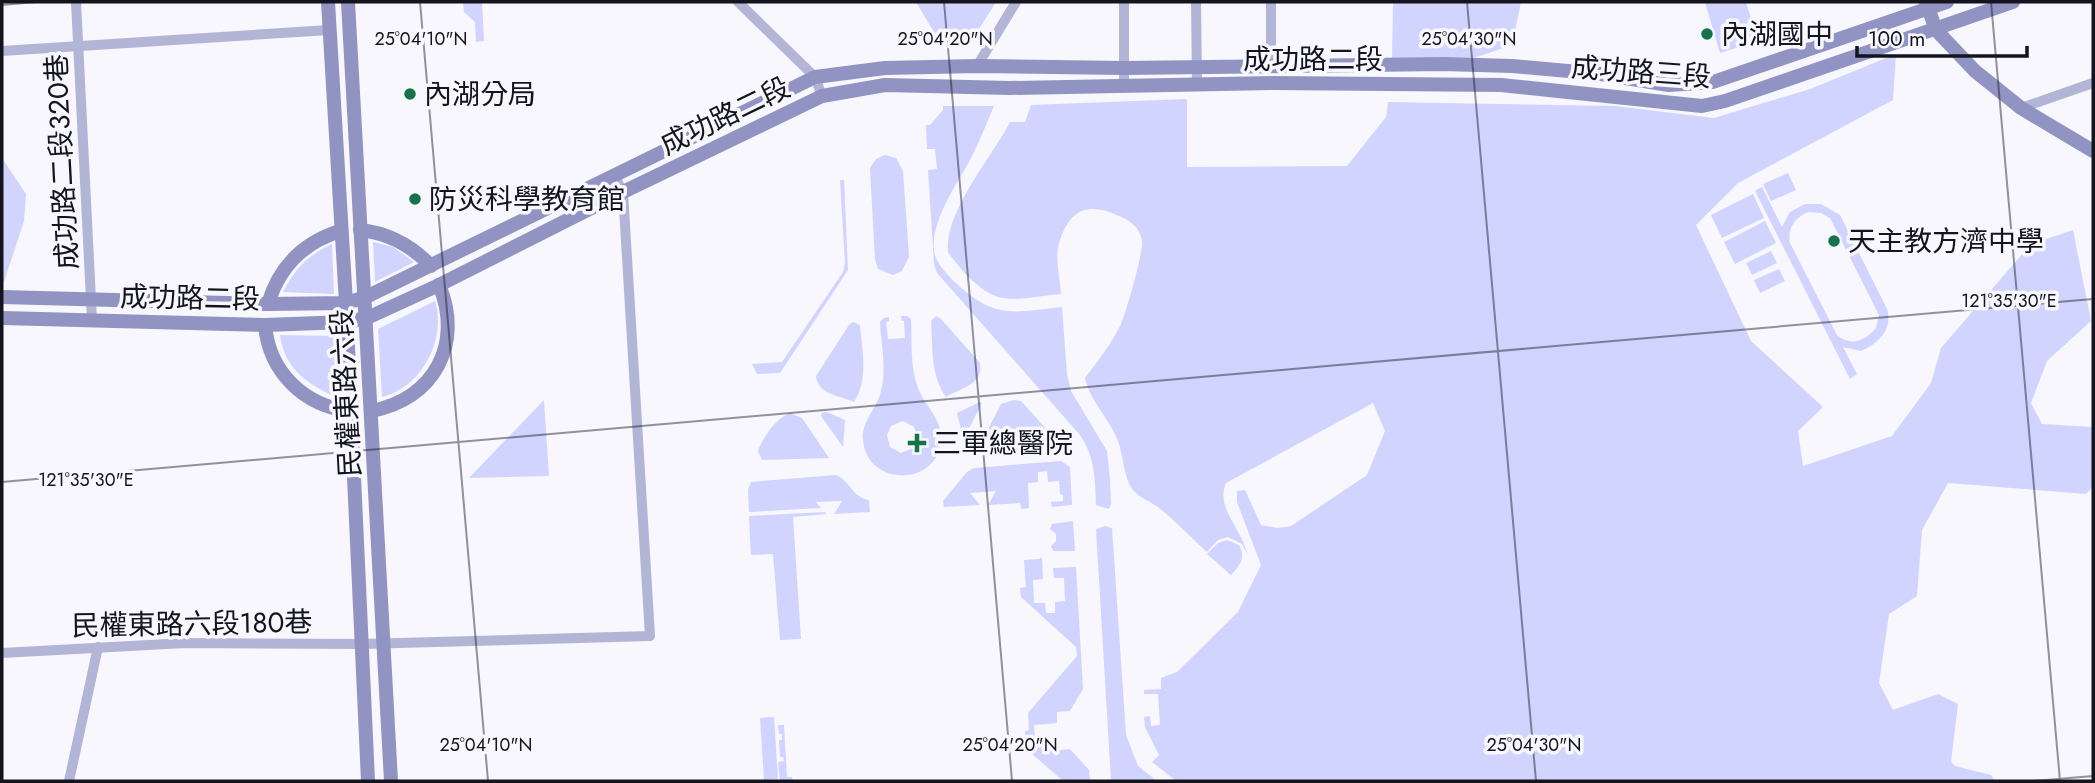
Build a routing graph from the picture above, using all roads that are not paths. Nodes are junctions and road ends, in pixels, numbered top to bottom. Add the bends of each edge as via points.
1 (76, 2) edge
2 (328, 2) edge
3 (348, 2) edge
4 (738, 2) edge
5 (1016, 2) edge
6 (1124, 2) edge
7 (1196, 2) edge
8 (1271, 2) edge
9 (1947, 2) edge
10 (2013, 2) edge
11 (1927, 5) edge
12 (329, 30) junction
13 (1936, 30) junction
14 (78, 46) junction
15 (2, 51) edge
16 (1443, 64) joint
17 (977, 66) junction
18 (1196, 66) junction
19 (1271, 66) junction
20 (1124, 68) junction
21 (816, 77) junction
22 (1197, 83) junction
23 (2093, 83) edge
24 (1501, 85) joint
25 (1124, 86) junction
26 (822, 96) junction
27 (2021, 108) junction
28 (2093, 151) edge
29 (614, 176) junction
30 (622, 192) junction
31 (360, 229) junction
32 (340, 231) junction
33 (431, 266) junction
34 (439, 285) junction
35 (2, 297) edge
36 (366, 297) junction
37 (92, 301) junction
38 (346, 303) junction
39 (268, 304) junction
40 (2, 318) edge
41 (367, 318) junction
42 (92, 320) junction
43 (346, 322) junction
44 (265, 325) junction
45 (350, 411) junction
46 (371, 411) junction
47 (383, 643) junction
48 (362, 644) junction
49 (98, 647) junction
50 (2, 653) edge
51 (69, 781) edge
52 (368, 781) edge
53 (391, 781) edge

1 - 14 street, 成功路二段320巷
2 - 12 main road, 民權東路六段
3 - 31 main road, 民權東路六段
4 - 21 street
5 - 17 street
6 - 20 street
7 - 18 street
8 - 19 street
9 - 11 main road, 成功路三段
10 - 13 main road, 成功路三段
11 - 13 main road
11 - 16 main road, 成功路三段 via 1713,82 1669,85 1601,74
12 - 14 street
12 - 32 main road, 民權東路六段
13 - 24 main road, 成功路三段 via 1702,106
13 - 27 main road via 1975,71
14 - 15 street
14 - 37 street, 成功路二段320巷
16 - 19 main road, 成功路二段
17 - 20 main road, 成功路二段
17 - 21 main road, 成功路二段 via 885,68
18 - 19 main road, 成功路二段
18 - 20 main road, 成功路二段
18 - 22 street
20 - 25 street
21 - 26 street
21 - 29 main road, 成功路二段
22 - 24 main road, 成功路二段
22 - 25 main road, 成功路二段
23 - 27 street
25 - 26 main road, 成功路二段 via 885,85
26 - 30 main road, 成功路二段
27 - 28 main road
29 - 30 street
29 - 33 main road, 成功路二段
30 - 34 main road, 成功路二段
30 - 47 street, 民權東路六段180巷 via 650,636
31 - 33 main road via 399,241
31 - 36 main road, 民權東路六段
32 - 38 main road, 民權東路六段
32 - 39 main road via 312,243 288,263
33 - 36 main road, 成功路二段
34 - 41 main road, 成功路二段
34 - 46 main road via 448,309 448,335 435,371 408,398
35 - 37 main road, 成功路二段
36 - 38 main road, 成功路二段
36 - 41 main road, 民權東路六段
37 - 39 main road, 成功路二段
37 - 42 street, 成功路二段320巷
38 - 39 main road, 成功路二段
38 - 43 main road, 民權東路六段
40 - 42 main road, 成功路二段
41 - 43 main road, 成功路二段
41 - 46 main road, 民權東路六段
42 - 44 main road, 成功路二段
43 - 44 main road, 成功路二段
43 - 45 main road, 民權東路六段
44 - 45 main road via 272,355 290,383 317,403
45 - 48 main road, 民權東路六段
46 - 47 main road, 民權東路六段
47 - 48 street, 民權東路六段180巷
47 - 53 main road, 民權東路六段
48 - 49 street, 民權東路六段180巷
48 - 52 main road, 民權東路六段
49 - 50 street, 民權東路六段180巷
49 - 51 street

